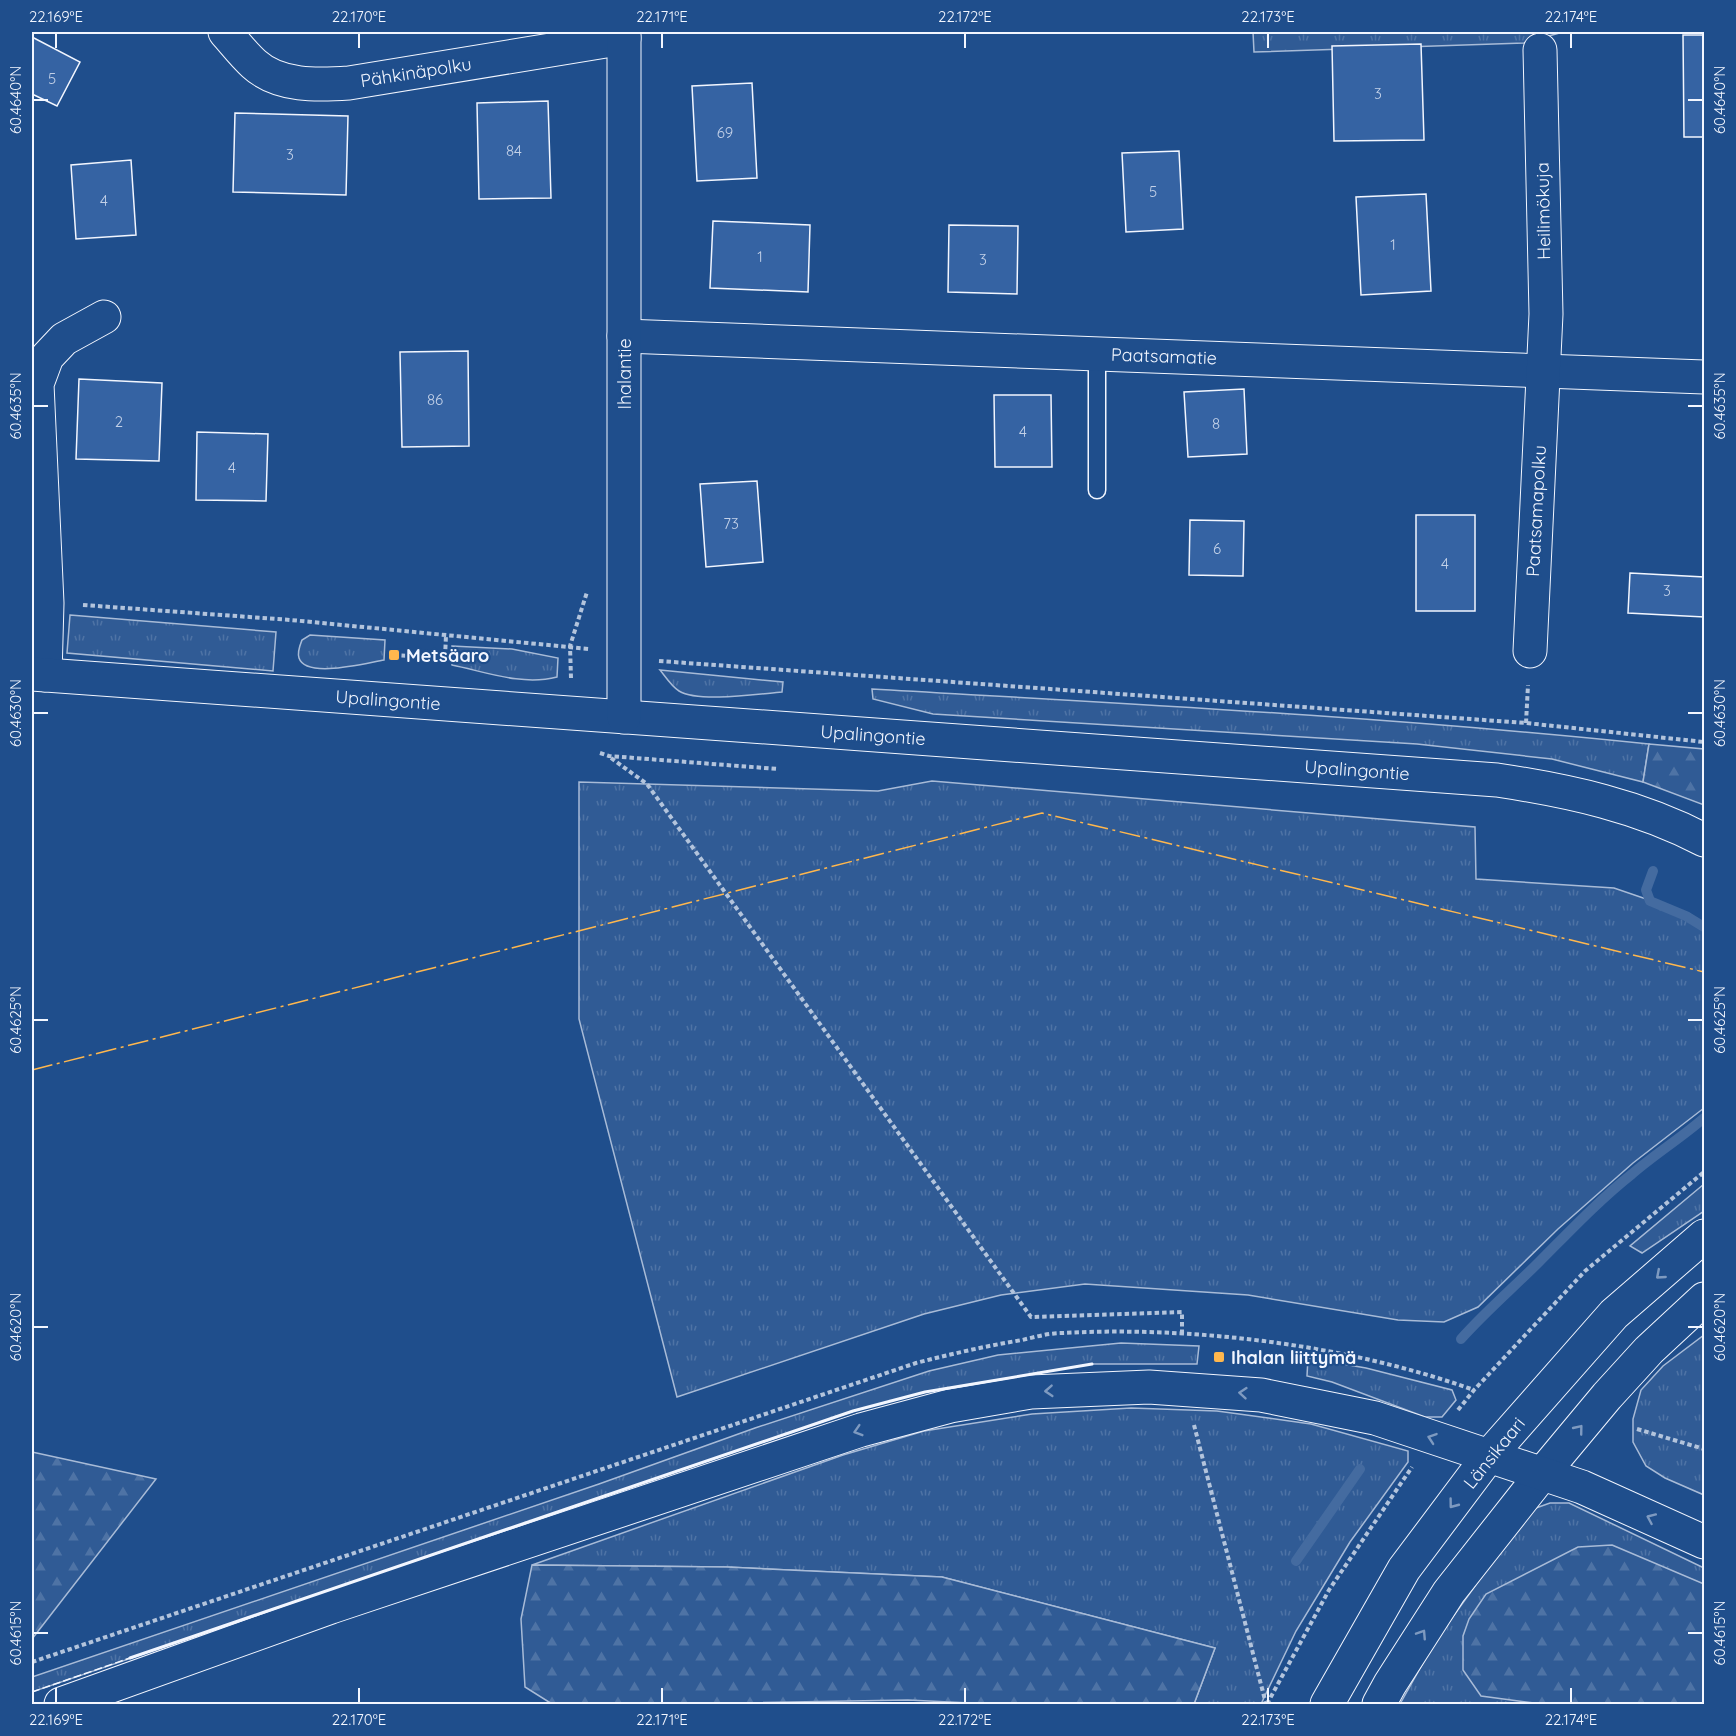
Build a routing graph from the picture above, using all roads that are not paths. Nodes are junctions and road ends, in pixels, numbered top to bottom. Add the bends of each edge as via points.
1 (225, 32) edge
2 (624, 35) edge
3 (1540, 50) dead end
4 (104, 317) dead end
5 (624, 336) junction
6 (1097, 353) junction
7 (1542, 371) junction
8 (1704, 377) edge
9 (1097, 490) dead end
10 (1530, 651) dead end
11 (38, 675) edge
12 (624, 717) junction
13 (1704, 840) edge
14 (1704, 1236) edge
15 (1704, 1299) edge
16 (1488, 1457) junction
17 (1542, 1474) junction
18 (1704, 1542) edge
19 (61, 1704) edge
20 (1327, 1704) edge
21 (1379, 1704) edge

1 - 2 street, Pähkinäpolku via 255,65 283,80 315,86
2 - 5 street, Ihalantie
3 - 7 street, Heilimökuja via 1546,314
4 - 11 street via 64,339 47,357 38,384 47,603
5 - 6 street, Paatsamatie
5 - 12 street, Ihalantie
6 - 7 street, Paatsamatie
6 - 9 lane
7 - 8 street, Paatsamatie
7 - 10 street, Paatsamapolku
11 - 12 street, Upalingontie
12 - 13 street, Upalingontie via 1497,780 1559,789 1626,806
14 -> 16 street, Länsikaari via 1614,1314
17 -> 15 street via 1606,1396
16 - 17 street
16 -> 19 street via 1375,1418 1261,1395 1139,1387 1031,1392 950,1406 861,1430 573,1525
16 -> 20 street, Länsikaari via 1404,1569
18 -> 17 street via 1582,1487
21 -> 17 street via 1449,1592

